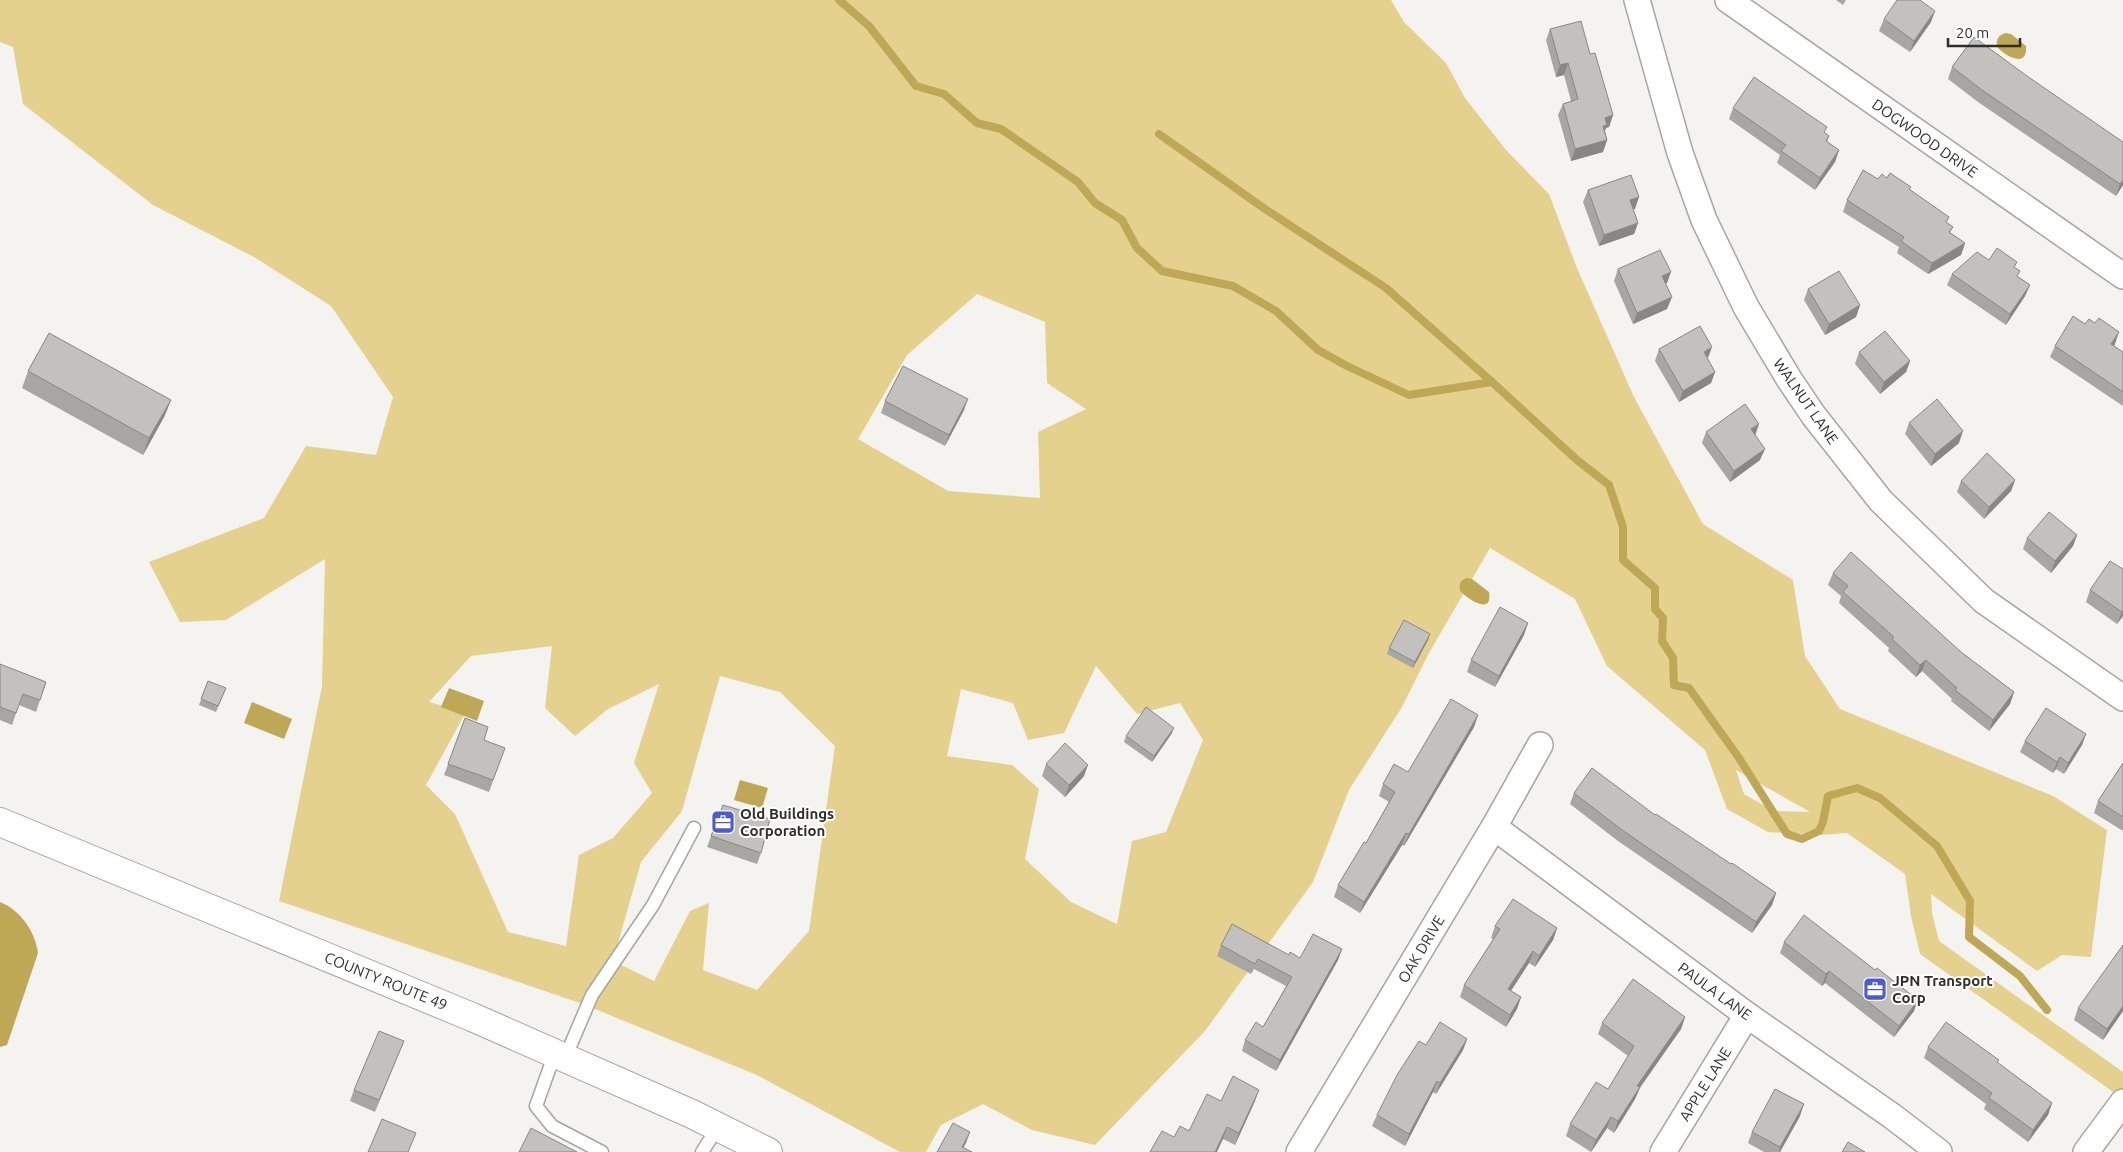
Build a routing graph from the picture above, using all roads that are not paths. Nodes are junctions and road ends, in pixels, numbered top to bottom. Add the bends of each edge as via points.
1 (1637, 0) edge
2 (1728, 0) edge
3 (2123, 276) edge
4 (2123, 698) edge
5 (1540, 745) dead end
6 (0, 822) edge
7 (1494, 827) junction
8 (694, 828) dead end
9 (1747, 1015) junction
10 (560, 1056) junction
11 (2123, 1102) edge
12 (718, 1127) junction
13 (602, 1152) edge
14 (702, 1152) edge
15 (768, 1152) edge
16 (1299, 1152) edge
17 (1663, 1152) edge
18 (1940, 1152) edge
19 (2086, 1152) edge

1 - 4 street, WALNUT LANE via 1680,154 1704,220 1746,306 1814,416 1881,501 1984,601
2 - 3 street, DOGWOOD DRIVE
5 - 7 street, OAK DRIVE
6 - 10 street, COUNTY ROUTE 49
7 - 9 street, PAULA LANE
7 - 16 street, OAK DRIVE
8 - 10 lane via 654,905 592,995
9 - 17 street, APPLE LANE
9 - 18 street, PAULA LANE
10 - 12 street, COUNTY ROUTE 49
10 - 13 lane via 536,1106 552,1126
11 - 19 street
12 - 14 lane
12 - 15 street, COUNTY ROUTE 49

